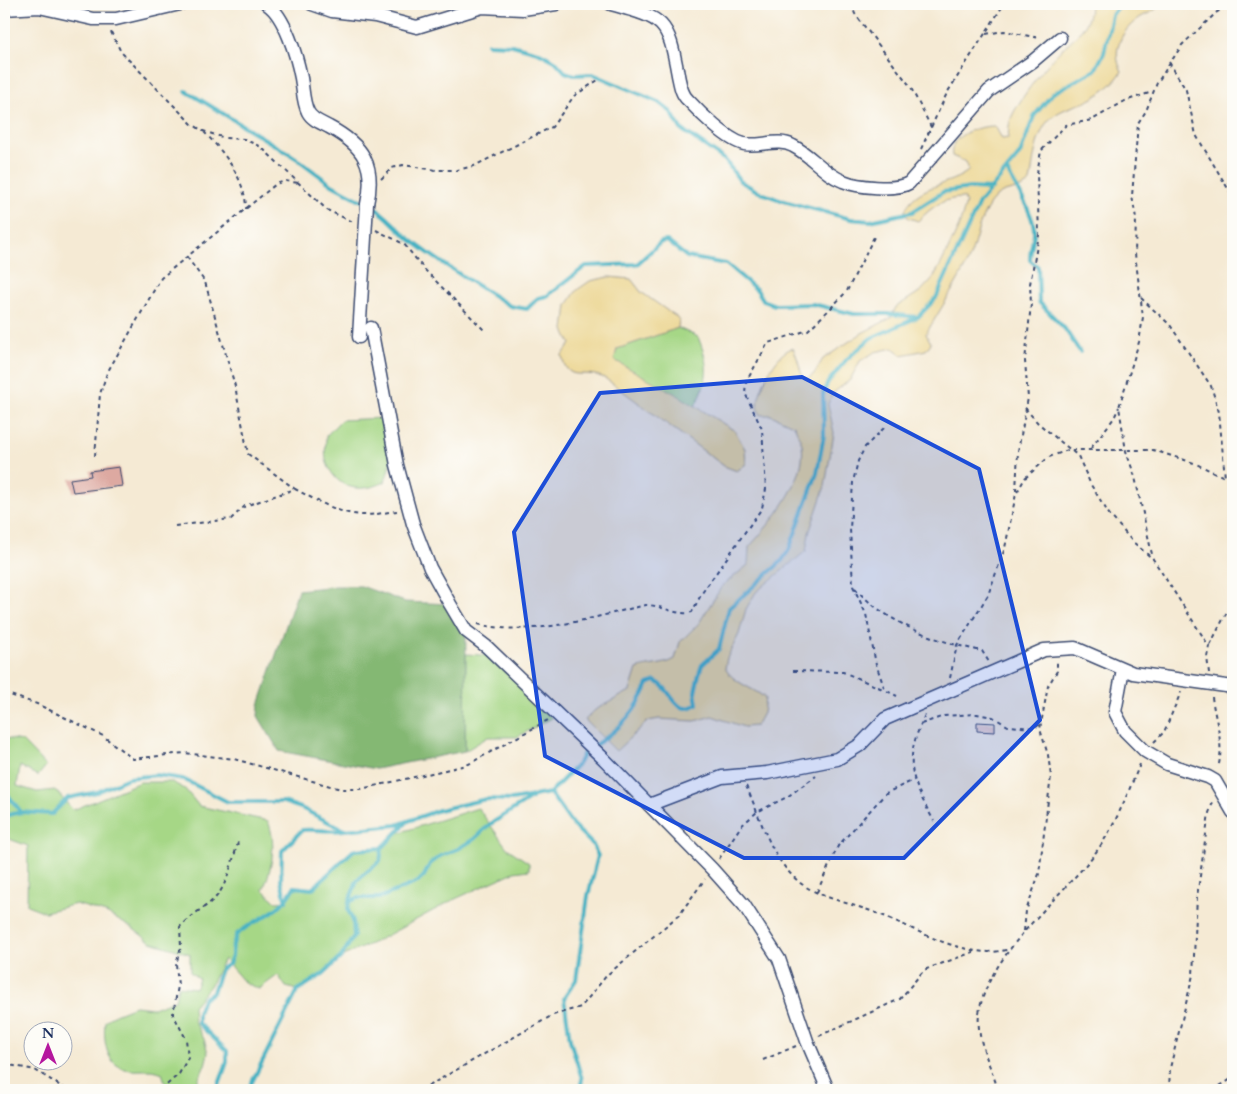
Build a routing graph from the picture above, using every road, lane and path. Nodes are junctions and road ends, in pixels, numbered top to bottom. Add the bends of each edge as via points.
1 (180, 4) edge
2 (266, 4) edge
3 (312, 4) edge
4 (556, 4) edge
5 (611, 4) edge
6 (851, 4) edge
7 (1004, 4) edge
8 (1233, 4) edge
9 (4, 9) edge
10 (94, 18) junction
11 (986, 35) junction
12 (1060, 38) joint
13 (1168, 62) junction
14 (598, 80) dead end
15 (1152, 92) junction
16 (932, 129) junction
17 (203, 131) junction
18 (919, 154) dead end
19 (299, 184) junction
20 (370, 190) junction
21 (1233, 197) edge
22 (246, 209) junction
23 (366, 225) junction
24 (875, 235) dead end
25 (187, 257) junction
26 (1141, 298) junction
27 (371, 328) dead end
28 (484, 330) dead end
29 (360, 337) dead end
30 (1119, 407) junction
31 (1025, 408) junction
32 (884, 428) dead end
33 (1090, 449) junction
34 (1068, 450) junction
35 (1126, 451) junction
36 (95, 456) dead end
37 (1224, 478) junction
38 (1233, 481) edge
39 (295, 489) junction
40 (1016, 494) junction
41 (409, 510) junction
42 (175, 526) dead end
43 (1153, 559) junction
44 (853, 586) junction
45 (1233, 600) edge
46 (459, 619) junction
47 (957, 645) junction
48 (1209, 646) junction
49 (1057, 648) junction
50 (1123, 669) junction
51 (793, 670) dead end
52 (994, 670) junction
53 (950, 680) dead end
54 (1206, 683) junction
55 (1233, 687) edge
56 (885, 690) junction
57 (4, 694) edge
58 (897, 696) dead end
59 (932, 700) junction
60 (558, 715) junction
61 (1042, 722) junction
62 (920, 724) junction
63 (1145, 751) junction
64 (740, 775) junction
65 (818, 775) dead end
66 (914, 780) junction
67 (1215, 781) junction
68 (650, 805) junction
69 (757, 812) junction
70 (1233, 812) edge
71 (934, 821) dead end
72 (239, 840) dead end
73 (712, 869) junction
74 (817, 892) junction
75 (1023, 933) junction
76 (1011, 949) junction
77 (976, 951) junction
78 (807, 1041) junction
79 (763, 1060) dead end
80 (4, 1064) edge
81 (1233, 1078) edge
82 (67, 1090) edge
83 (161, 1090) edge
84 (421, 1090) edge
85 (828, 1090) edge
86 (998, 1090) edge
87 (1168, 1090) edge
88 (1213, 1090) edge

1 - 10 street via 130,16
2 - 20 street via 279,17 298,61 308,112 314,119 346,136 362,151 368,165
3 - 4 street via 332,11 375,16 417,27 482,7 523,9
5 - 12 street via 649,15 662,24 672,40 681,88 686,98 731,138 744,144 781,143 792,146 843,181 884,188 901,188 909,183 989,91
6 - 16 path via 855,14 910,86
7 - 11 path
8 - 13 path via 1199,27
9 - 10 street via 39,7
10 - 17 path via 113,33 121,52 148,80
11 - 12 path via 1004,31 1048,40
11 - 16 path via 947,93
13 - 15 path
13 - 21 path via 1186,90 1196,135
14 - 20 path via 574,96 552,127 525,142 474,166 456,170 403,165 392,168
15 - 26 path via 1138,123 1132,196
15 - 31 path via 1125,101 1092,120 1066,125 1041,151 1037,173 1039,235 1030,284 1025,361 1028,398
16 - 18 path
17 - 19 path via 225,138 244,139 261,147
17 - 22 path via 228,158 246,199
19 - 22 path via 285,181 276,184
19 - 23 path via 327,210 346,220
20 - 23 street
22 - 25 path
23 - 28 path via 404,244
23 - 29 street
24 - 46 path via 847,291 808,330 768,343 746,382 745,393 762,429 766,490 762,508 692,612 684,614 646,605 546,626 511,629 496,629
25 - 36 path via 161,278 108,373 99,403
25 - 39 path via 205,282 236,386 248,454
26 - 30 path via 1143,317 1139,342
26 - 37 path via 1170,325 1210,386 1219,412
27 - 41 street via 397,465
30 - 33 path
30 - 35 path
31 - 34 path
31 - 40 path
32 - 44 path via 865,446 853,482 850,529
33 - 34 path
33 - 35 path
34 - 40 path via 1049,457 1025,478
34 - 43 path via 1078,456 1109,514
35 - 37 path via 1153,450 1194,463
35 - 43 path
37 - 38 path
39 - 41 path via 351,514
39 - 42 path via 245,506 231,519
40 - 47 path via 1005,548 990,588
41 - 46 street via 430,568
43 - 48 path
44 - 47 path via 867,602 898,623
44 - 56 path via 866,614
45 - 48 path
46 - 60 street via 466,631
47 - 52 path via 982,651
47 - 53 path
48 - 54 path
49 - 50 street via 1075,648
49 - 52 street
49 - 61 path via 1057,671 1048,686
50 - 54 street
50 - 63 street via 1115,712 1125,731
51 - 56 path via 843,672
52 - 59 street
54 - 55 street
54 - 63 path via 1179,692 1164,732
54 - 67 path via 1220,732 1221,760
56 - 58 path
57 - 60 path via 37,704 103,736 133,759 184,753 234,759 340,788 361,789 467,765
59 - 62 path
59 - 64 street via 885,719 860,745 837,758 767,773
60 - 68 street
61 - 62 path via 1035,728 1008,726 993,717 977,714 944,716
61 - 75 path via 1040,729 1051,776 1039,874 1026,911
62 - 66 path via 910,755
63 - 67 street via 1167,764
63 - 75 path via 1120,813 1094,854
64 - 68 street via 722,777
64 - 69 path
65 - 69 path via 787,797
66 - 71 path
66 - 74 path via 886,793 838,846
67 - 70 street
67 - 87 path via 1198,897 1193,975 1170,1068
68 - 73 street
69 - 73 path via 741,826
69 - 74 path via 763,833 780,861 798,882
72 - 83 path via 225,886 180,927 181,947 176,964 178,986 173,1014 186,1039 188,1058 179,1074
73 - 78 street via 744,905 779,959
73 - 84 path via 679,915 607,975 581,1007 553,1015
74 - 77 path via 880,914 934,940
75 - 76 path
76 - 77 path via 991,953
76 - 86 path via 987,988 979,1014 983,1048
77 - 78 path via 924,970 900,1000
78 - 79 path
78 - 85 street
80 - 82 path via 35,1070
81 - 88 path

